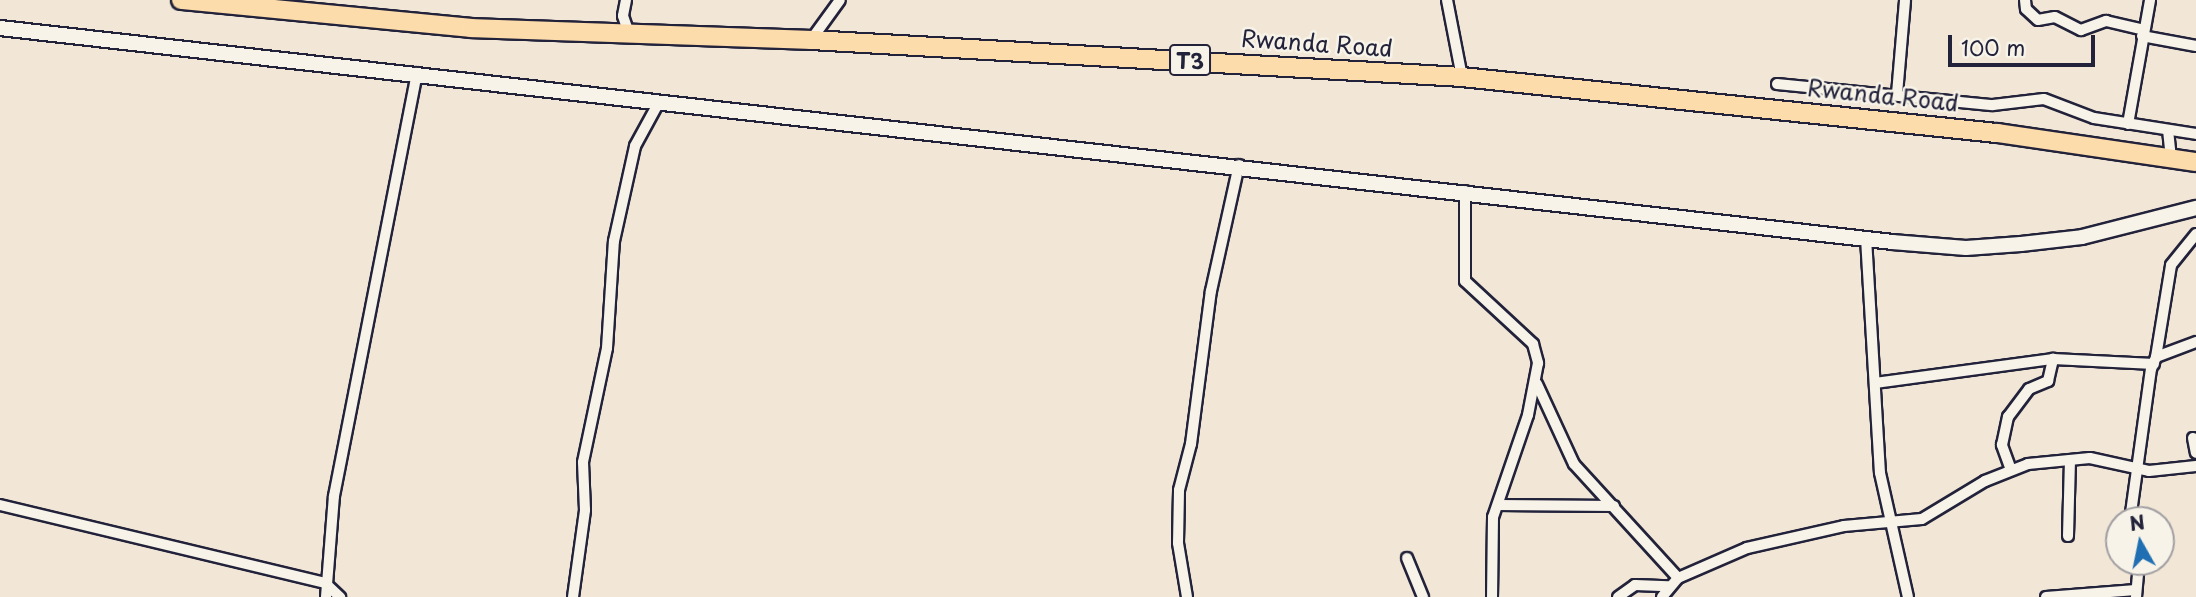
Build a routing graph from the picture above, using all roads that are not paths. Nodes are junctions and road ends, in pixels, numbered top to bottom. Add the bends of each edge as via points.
1 (181, 0) edge
2 (626, 0) edge
3 (840, 0) edge
4 (1447, 0) edge
5 (1905, 0) edge
6 (2025, 0) edge
7 (2149, 1) edge
8 (0, 27) edge
9 (629, 33) junction
10 (2143, 33) junction
11 (811, 40) junction
12 (2196, 46) edge
13 (417, 73) junction
14 (1462, 77) junction
15 (1777, 84) dead end
16 (1898, 94) junction
17 (660, 102) junction
18 (2128, 124) junction
19 (2168, 130) junction
20 (2196, 134) edge
21 (2171, 157) junction
22 (2196, 162) edge
23 (1239, 165) junction
24 (1465, 191) junction
25 (2196, 208) edge
26 (2196, 234) edge
27 (1866, 238) junction
28 (2196, 342) edge
29 (2053, 359) junction
30 (2155, 360) junction
31 (2028, 364) junction
32 (1875, 383) junction
33 (1536, 384) junction
34 (2029, 389) junction
35 (2193, 438) dead end
36 (2196, 453) edge
37 (2070, 460) junction
38 (2196, 466) edge
39 (2135, 467) junction
40 (2011, 470) junction
41 (0, 505) edge
42 (1498, 505) junction
43 (1614, 506) junction
44 (2131, 506) edge
45 (1889, 522) junction
46 (2068, 536) dead end
47 (1407, 558) dead end
48 (1678, 578) junction
49 (325, 583) junction
50 (1668, 586) junction
51 (2136, 593) edge
52 (326, 597) edge
53 (340, 597) edge
54 (573, 597) edge
55 (1187, 597) edge
56 (1421, 597) edge
57 (1492, 597) edge
58 (1618, 597) edge
59 (1661, 597) edge
60 (1908, 597) edge
61 (2046, 597) edge

1 - 9 highway, Rwanda Road / T3 via 471,27
2 - 9 street via 623,16
3 - 11 street
4 - 14 street
5 - 16 street
6 - 10 street via 2026,9 2038,20 2055,17 2081,30 2106,21
7 - 10 street
8 - 13 street
9 - 11 highway, Rwanda Road / T3
10 - 12 street
10 - 18 street
11 - 14 highway, Rwanda Road / T3
13 - 17 street
13 - 49 street via 334,496
14 - 21 highway, Rwanda Road / T3 via 1984,131
15 - 16 street
16 - 18 street via 1993,105 2043,99
17 - 23 street
17 - 54 street via 635,146 614,241 607,348 583,462 585,510
18 - 19 street
19 - 20 street
19 - 21 street
21 - 22 highway, Rwanda Road / T3
23 - 24 street
23 - 55 street via 1211,290 1191,444 1179,490 1178,543
24 - 27 street
24 - 33 street via 1465,281 1533,344
25 - 27 street via 2082,237 2021,244 1966,248
26 - 30 street via 2171,265
27 - 32 street
28 - 30 street
29 - 30 street
29 - 31 street
29 - 34 street via 2048,381
30 - 39 street
31 - 32 street
31 - 34 street
32 - 45 street via 1880,473
33 - 42 street
33 - 43 street via 1574,464
34 - 40 street via 2011,410 2002,445
35 - 36 street
37 - 39 street
37 - 40 street
37 - 46 street
38 - 39 street
39 - 44 street
40 - 45 street via 1985,481 1938,513
41 - 49 street
42 - 43 street
42 - 57 street via 1492,525
43 - 48 street
45 - 48 street via 1761,544
45 - 60 street
47 - 56 street
48 - 50 street
49 - 52 street
49 - 53 street
50 - 58 street via 1635,585
50 - 59 street
51 - 61 street

